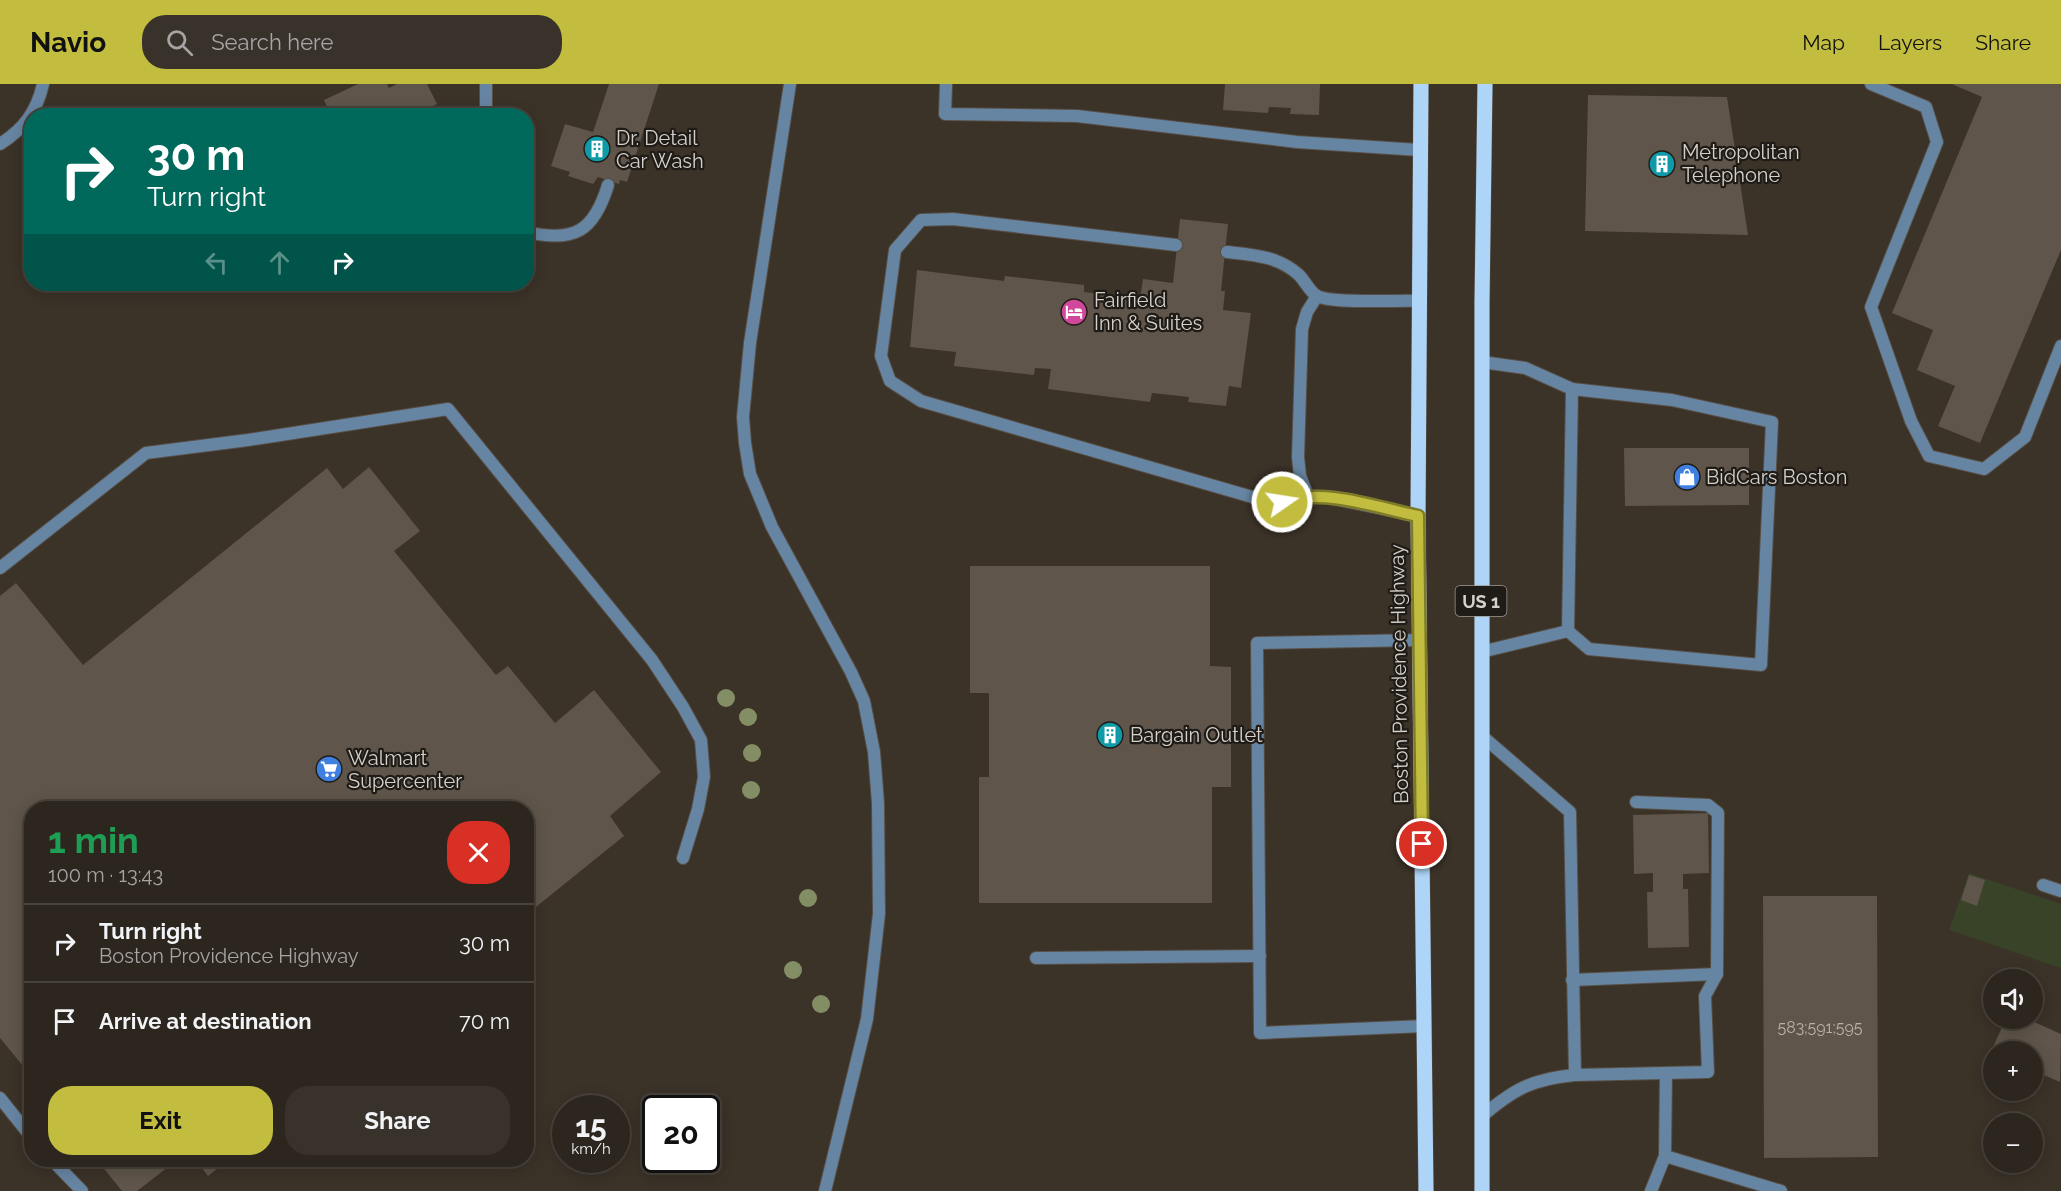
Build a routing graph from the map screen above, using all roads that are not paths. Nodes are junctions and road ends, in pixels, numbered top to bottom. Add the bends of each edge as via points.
1 (43, 84) edge
2 (486, 84) edge
3 (789, 84) edge
4 (946, 84) edge
5 (1421, 84) edge
6 (1485, 84) edge
7 (1871, 84) edge
8 (35, 108) edge
9 (486, 108) edge
10 (24, 124) edge
11 (0, 144) edge
12 (1419, 150) junction
13 (608, 185) dead end
14 (534, 233) edge
15 (1176, 245) dead end
16 (1227, 252) dead end
17 (1317, 296) junction
18 (1418, 301) junction
19 (2061, 346) edge
20 (1482, 363) junction
21 (1572, 389) junction
22 (1308, 495) junction
23 (1418, 516) junction
24 (0, 568) edge
25 (1568, 631) junction
26 (1420, 640) junction
27 (1481, 652) junction
28 (1481, 735) junction
29 (1636, 802) dead end
30 (683, 858) dead end
31 (2043, 885) dead end
32 (2061, 891) edge
33 (1260, 956) junction
34 (1036, 958) dead end
35 (1717, 974) junction
36 (1572, 980) junction
37 (1425, 1026) junction
38 (1666, 1073) junction
39 (1575, 1075) junction
40 (0, 1098) edge
41 (1481, 1117) junction
42 (24, 1128) edge
43 (1665, 1156) junction
44 (59, 1167) edge
45 (82, 1191) edge
46 (825, 1191) edge
47 (1426, 1191) edge
48 (1482, 1191) edge
49 (1652, 1191) edge
50 (1780, 1191) edge

1 - 8 street
2 - 9 street
3 - 46 street via 750,343 743,417 745,443 750,474 772,527 864,701 878,803 879,914 867,1019
4 - 12 street via 945,114 1077,116 1297,142
5 - 12 main road, Boston Providence Highway
6 - 20 main road, US 1
7 - 19 street via 1926,107 1937,142 1871,307 1911,421 1929,456 1984,469 2025,437
10 - 11 street
12 - 18 main road, Boston Providence Highway
13 - 14 street via 593,222 563,235
15 - 22 street via 953,219 921,220 895,250 880,356 890,381 921,401 1273,503
16 - 17 street via 1281,262
17 - 18 street
17 - 22 street via 1302,329 1298,457
18 - 23 main road, Boston Providence Highway
20 - 21 street via 1525,368
20 - 27 main road, US 1
21 - 25 street
21 - 25 street via 1672,400 1772,422 1761,665 1589,649
22 - 23 street
23 - 26 main road, Boston Providence Highway
24 - 30 street via 146,453 448,409 652,660 701,740 705,777
25 - 27 street
26 - 33 street via 1257,643
26 - 37 main road, Boston Providence Highway
27 - 28 main road, US 1
28 - 36 street via 1570,812
28 - 41 main road, US 1
29 - 35 street via 1708,805 1718,813
31 - 32 street
33 - 34 street
33 - 37 street via 1260,1034
35 - 36 street
35 - 38 street via 1705,996 1708,1072
36 - 39 street
37 - 47 main road, Boston Providence Highway
38 - 39 street
38 - 43 street
39 - 41 street via 1545,1077 1523,1086
40 - 42 street
41 - 48 main road, US 1
43 - 49 street
43 - 50 street
44 - 45 street

